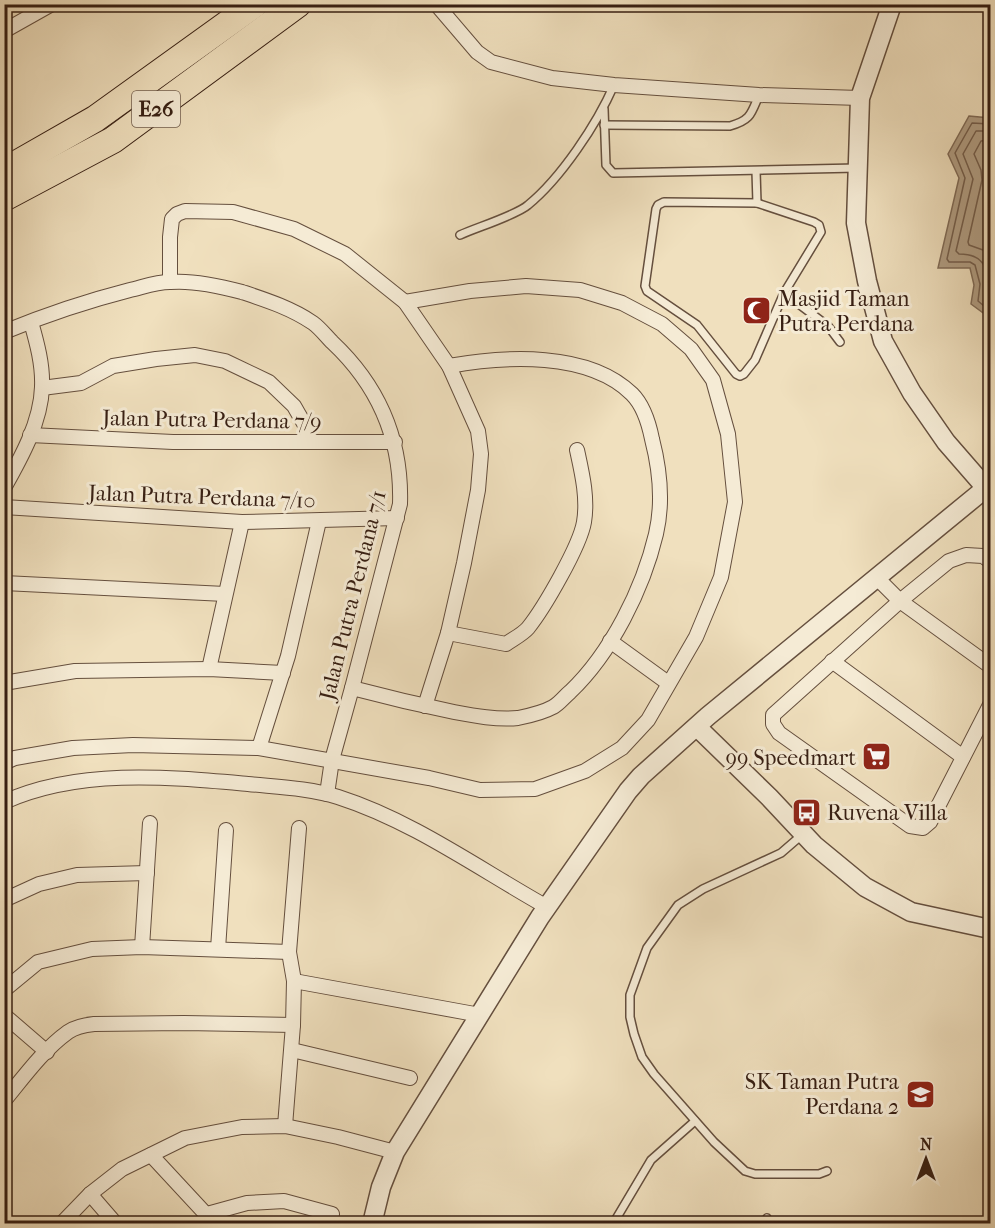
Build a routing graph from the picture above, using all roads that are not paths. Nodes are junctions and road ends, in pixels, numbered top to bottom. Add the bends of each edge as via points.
1 (52, 4) edge
2 (255, 4) edge
3 (298, 4) edge
4 (436, 4) edge
5 (892, 4) edge
6 (4, 31) edge
7 (614, 85) junction
8 (759, 95) junction
9 (860, 98) junction
10 (603, 109) junction
11 (604, 125) junction
12 (857, 168) junction
13 (4, 171) edge
14 (756, 171) junction
15 (4, 198) edge
16 (758, 204) junction
17 (460, 235) dead end
18 (170, 282) junction
19 (784, 292) junction
20 (405, 302) junction
21 (31, 322) junction
22 (4, 332) edge
23 (840, 342) dead end
24 (449, 366) junction
25 (42, 388) junction
26 (30, 435) junction
27 (310, 441) junction
28 (395, 442) junction
29 (577, 450) dead end
30 (4, 488) edge
31 (4, 507) edge
32 (397, 518) junction
33 (319, 521) junction
34 (242, 522) junction
35 (990, 561) edge
36 (878, 578) junction
37 (4, 583) edge
38 (225, 594) junction
39 (900, 601) junction
40 (448, 633) junction
41 (610, 641) junction
42 (832, 661) junction
43 (990, 666) edge
44 (209, 669) junction
45 (283, 673) junction
46 (4, 683) edge
47 (668, 683) junction
48 (352, 688) junction
49 (990, 705) edge
50 (425, 706) junction
51 (696, 727) junction
52 (259, 748) junction
53 (963, 757) junction
54 (332, 760) junction
55 (4, 763) edge
56 (327, 794) junction
57 (4, 802) edge
58 (150, 823) dead end
59 (299, 828) dead end
60 (226, 830) dead end
61 (803, 834) junction
62 (147, 873) junction
63 (4, 900) edge
64 (547, 907) junction
65 (990, 929) edge
66 (142, 947) junction
67 (218, 949) junction
68 (289, 952) junction
69 (294, 981) junction
70 (4, 990) edge
71 (4, 1015) edge
72 (480, 1015) junction
73 (293, 1025) junction
74 (292, 1050) junction
75 (47, 1052) junction
76 (410, 1078) dead end
77 (4, 1101) edge
78 (695, 1121) junction
79 (285, 1126) junction
80 (395, 1152) junction
81 (151, 1155) junction
82 (827, 1171) dead end
83 (90, 1194) junction
84 (332, 1214) dead end
85 (211, 1219) edge
86 (61, 1224) edge
87 (116, 1224) edge
88 (372, 1224) edge
89 (613, 1224) edge

1 - 6 street
2 - 13 highway, E26 via 95,119
3 - 15 highway, E26 via 113,140
4 - 7 street via 477,52 491,62 552,78
5 - 9 street
7 - 8 street
7 - 10 lane
8 - 9 street
8 - 11 lane via 750,117 729,126
9 - 12 street
10 - 11 lane
10 - 17 lane via 559,173 527,207
11 - 14 lane via 606,165 613,173
12 - 14 lane
12 - 36 street via 856,223 883,341 934,426 986,488
14 - 16 lane
16 - 19 lane via 819,225 821,232
16 - 19 lane via 658,205 645,286 651,296 697,325 740,376 755,360
18 - 20 street via 172,219 185,211 233,212 294,229 345,254
18 - 21 street, Jalan Putra Perdana 7/1 via 92,300
18 - 28 street, Jalan Putra Perdana 7/1 via 227,288 272,301 313,323 367,380
19 - 23 lane via 828,327
20 - 24 street
20 - 47 street via 526,286 580,290 622,303 662,324 691,349 713,380 728,434 735,502 721,577 696,637
21 - 22 street, Jalan Putra Perdana 7/1
21 - 25 street via 41,361
24 - 40 street via 478,431 481,454 478,489
24 - 41 street via 519,360 581,366 606,376 633,395 648,419 657,457 660,499 656,533 638,589
25 - 26 street
25 - 27 street via 81,383 113,366 195,355 225,361 269,382 294,406
26 - 27 street, Jalan Putra Perdana 7/9 via 173,442
26 - 30 street
27 - 28 street, Jalan Putra Perdana 7/9
28 - 32 street, Jalan Putra Perdana 7/1 via 401,483
29 - 40 street via 585,491 584,523 576,546 527,630 506,644
31 - 34 street, Jalan Putra Perdana 7/10
32 - 33 street, Jalan Putra Perdana 7/10
32 - 48 street, Jalan Putra Perdana 7/1
33 - 34 street, Jalan Putra Perdana 7/10
33 - 45 street
34 - 38 street
35 - 39 street via 983,556 966,555 949,561
36 - 39 street
36 - 51 street
37 - 38 street
38 - 44 street
39 - 42 street
39 - 43 street
40 - 50 street
41 - 47 street
41 - 50 street via 582,680 553,707 518,718 482,717
42 - 53 street
42 - 53 street via 773,715 779,733 910,826 924,828
44 - 45 street
44 - 46 street via 75,671
45 - 52 street
47 - 54 street via 648,720 622,748 585,771 535,789 480,790
48 - 50 street
48 - 54 street, Jalan Putra Perdana 7/1
49 - 53 street
51 - 61 street
51 - 64 street via 628,791
52 - 54 street
52 - 55 street via 73,748
54 - 56 street, Jalan Putra Perdana 7/1
56 - 57 street via 208,780 124,778 62,784
56 - 64 street via 397,821
58 - 62 street
59 - 68 street
60 - 67 street
61 - 65 street via 865,887 911,912
61 - 78 lane via 781,853 703,888 678,904 647,948 630,995 630,1017 642,1057
62 - 63 street via 77,875 39,884
62 - 66 street
64 - 72 street
66 - 67 street
66 - 70 street via 92,949 38,962
67 - 68 street
68 - 69 street
69 - 72 street
69 - 73 street
71 - 75 street
72 - 80 street
73 - 74 street
73 - 75 street via 94,1023 68,1032
74 - 76 street
74 - 79 street
75 - 77 street
78 - 82 lane via 745,1172
78 - 89 lane via 651,1160
79 - 80 street
79 - 81 street via 242,1127 185,1138
80 - 88 street
81 - 83 street via 122,1169
81 - 85 street
83 - 86 street
83 - 87 street
84 - 85 street via 284,1201 247,1203

